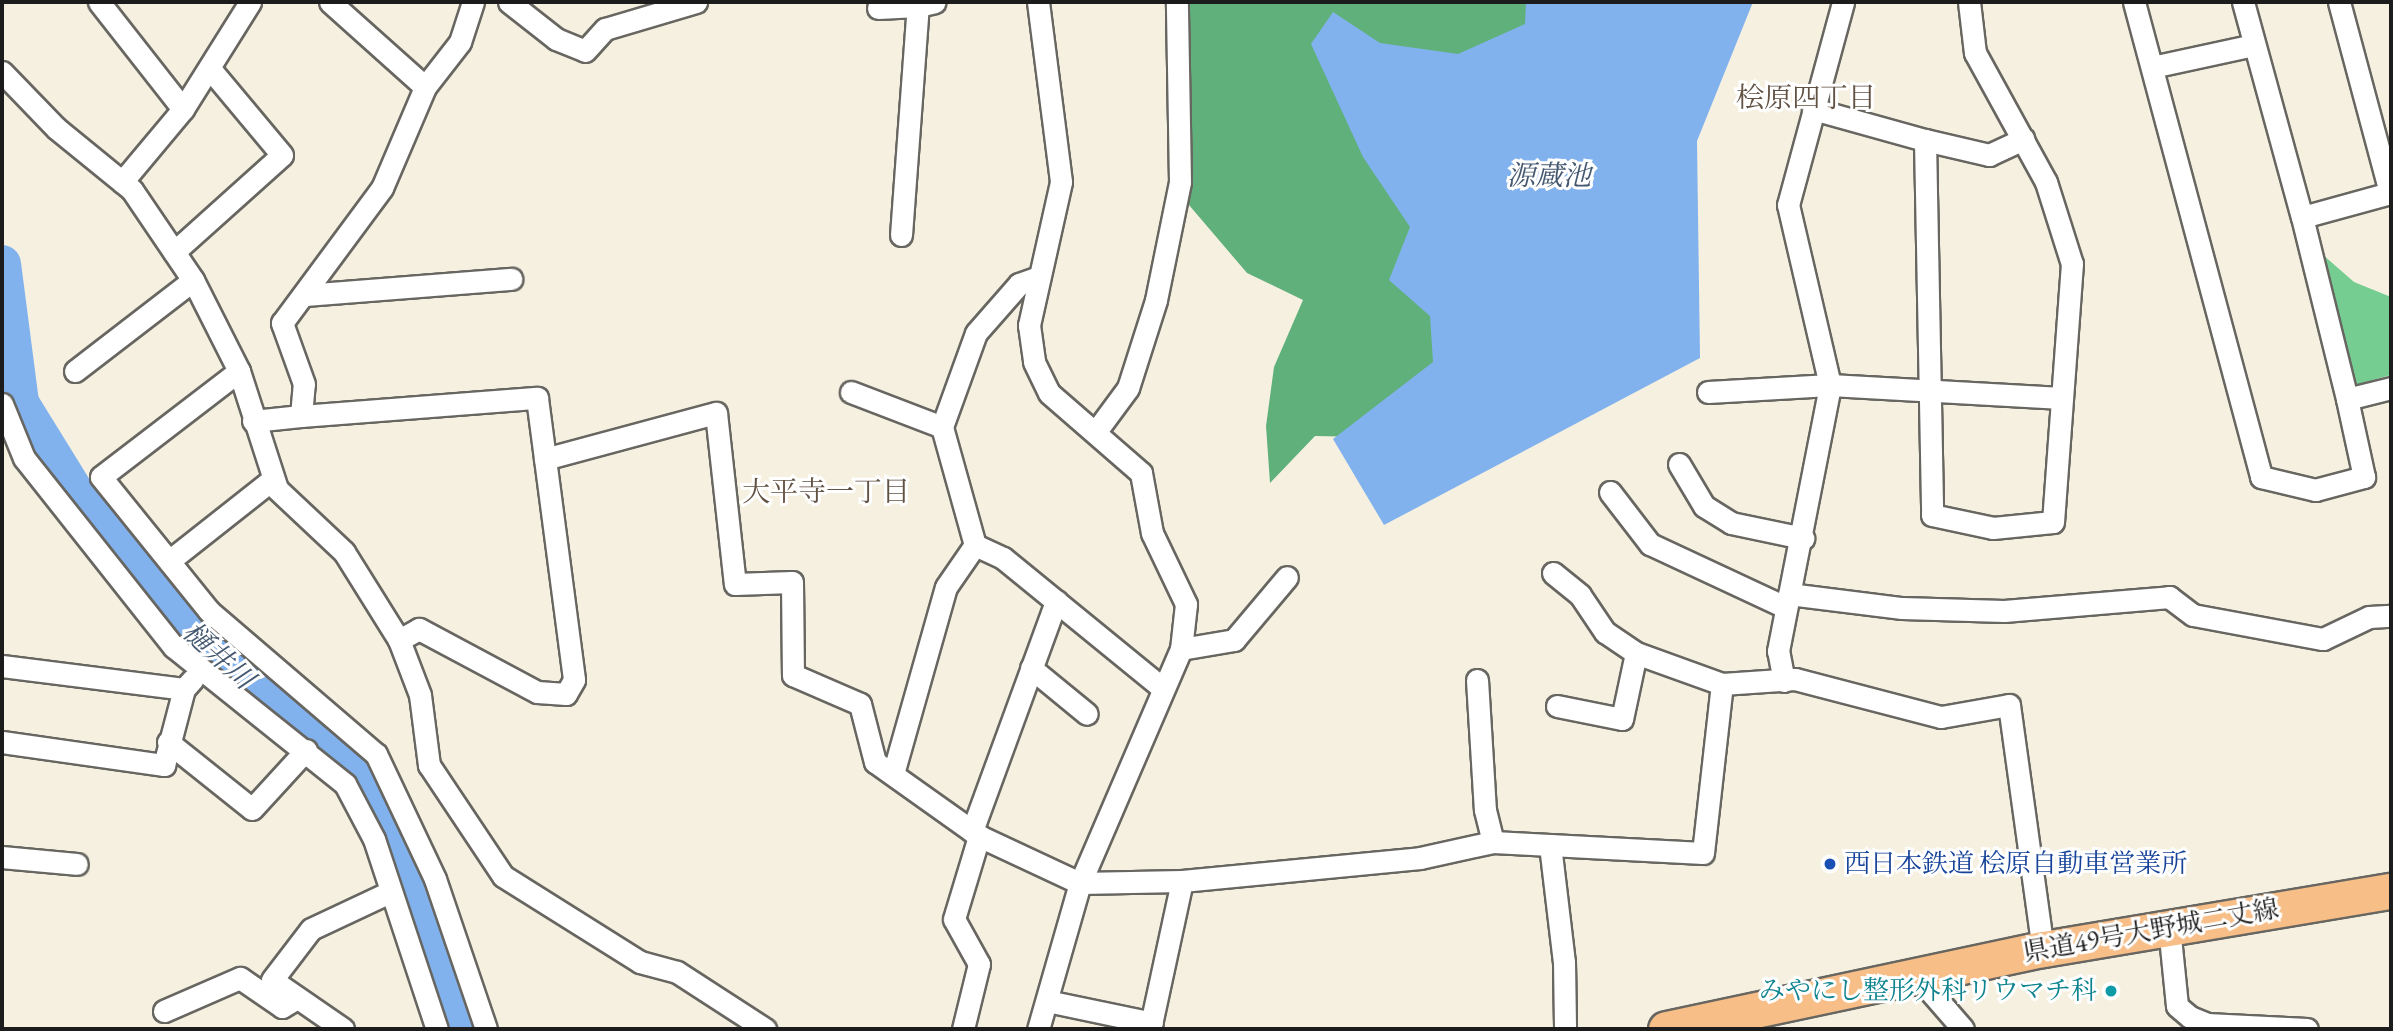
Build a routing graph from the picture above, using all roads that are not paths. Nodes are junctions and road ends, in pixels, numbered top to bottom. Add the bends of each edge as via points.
1 (99, 2) edge
2 (250, 2) edge
3 (330, 2) edge
4 (473, 2) edge
5 (509, 2) edge
6 (696, 2) edge
7 (1038, 2) edge
8 (1177, 2) edge
9 (1843, 2) edge
10 (1969, 2) edge
11 (2134, 2) edge
12 (2243, 2) edge
13 (2339, 2) edge
14 (927, 4) edge
15 (878, 8) dead end
16 (2255, 44) junction
17 (2152, 67) junction
18 (210, 69) junction
19 (2, 72) edge
20 (425, 87) junction
21 (183, 109) junction
22 (1813, 109) junction
23 (2023, 139) junction
24 (1925, 140) junction
25 (122, 182) junction
26 (2302, 217) junction
27 (901, 235) dead end
28 (174, 252) junction
29 (1040, 277) junction
30 (511, 279) dead end
31 (193, 280) junction
32 (306, 295) junction
33 (75, 371) dead end
34 (239, 371) junction
35 (1830, 385) junction
36 (2391, 388) edge
37 (851, 392) dead end
38 (1708, 392) dead end
39 (1933, 394) junction
40 (2062, 398) junction
41 (2347, 398) junction
42 (2, 404) edge
43 (301, 416) junction
44 (253, 421) junction
45 (942, 427) junction
46 (1097, 430) junction
47 (545, 459) junction
48 (1679, 464) dead end
49 (272, 479) junction
50 (1610, 492) dead end
51 (1803, 538) junction
52 (975, 545) junction
53 (169, 561) junction
54 (1553, 573) dead end
55 (1287, 577) dead end
56 (1056, 601) junction
57 (1787, 601) junction
58 (2391, 616) edge
59 (399, 640) junction
60 (1181, 649) junction
61 (1636, 653) junction
62 (2, 666) edge
63 (202, 668) junction
64 (1031, 668) junction
65 (1477, 680) dead end
66 (1784, 681) junction
67 (1722, 684) junction
68 (1160, 686) junction
69 (184, 689) junction
70 (1558, 706) dead end
71 (1087, 714) dead end
72 (2, 742) edge
73 (168, 742) junction
74 (306, 750) junction
75 (893, 774) junction
76 (975, 834) junction
77 (1493, 842) junction
78 (1550, 845) junction
79 (2, 857) edge
80 (77, 864) dead end
81 (1182, 881) junction
82 (1080, 883) junction
83 (2391, 891) edge
84 (390, 892) junction
85 (2169, 927) junction
86 (2043, 948) junction
87 (1917, 976) junction
88 (297, 998) junction
89 (1046, 1001) junction
90 (164, 1011) dead end
91 (1151, 1026) edge
92 (1682, 1027) edge
93 (343, 1029) edge
94 (437, 1029) edge
95 (486, 1029) edge
96 (765, 1029) edge
97 (963, 1029) edge
98 (1038, 1029) edge
99 (1565, 1029) edge
100 (1963, 1029) edge
101 (2307, 1029) edge

1 - 21 street
2 - 18 street
3 - 20 street
4 - 20 street via 460,41
5 - 6 street via 556,39 585,51 605,29
7 - 29 street via 1061,182
8 - 46 street via 1180,182 1156,300 1128,388
9 - 22 street
10 - 23 street via 1975,53
11 - 17 street
12 - 16 street
13 - 26 street via 2390,193
14 - 15 street
14 - 27 street
16 - 17 street
16 - 26 street
17 - 41 street via 2261,477 2315,490 2364,477
18 - 21 street
18 - 28 street via 282,155
19 - 25 street
20 - 32 street via 382,188
21 - 25 street
22 - 24 street
22 - 35 street via 1788,205
23 - 24 street via 1989,155
23 - 40 street via 2046,182 2072,264
24 - 39 street
25 - 28 street
26 - 41 street
28 - 31 street
29 - 45 street via 1020,284 976,333
29 - 46 street via 1029,325 1034,362 1049,393
30 - 32 street
31 - 33 street
31 - 34 street
32 - 43 street via 282,323 304,384
34 - 44 street
34 - 53 street via 102,477
35 - 38 street
35 - 39 street
35 - 51 street
36 - 41 street
37 - 45 street
39 - 40 street
39 - 40 street via 1932,515 1993,528 2053,522
42 - 63 street via 24,458 174,647
43 - 44 street
43 - 47 street via 537,398
44 - 49 street
45 - 52 street
46 - 60 street via 1141,473 1152,533 1186,604
47 - 59 street via 574,680 566,694 537,692 419,629
47 - 75 street via 716,413 735,584 792,583 793,675 860,704 875,762
48 - 51 street via 1704,506 1731,523
49 - 53 street
49 - 59 street via 344,552
50 - 57 street via 1650,544
51 - 57 street
52 - 56 street via 1003,558
52 - 75 street via 946,587
53 - 95 street via 209,611 376,754 435,879
54 - 61 street via 1580,595 1605,632
55 - 60 street via 1234,640
56 - 64 street
56 - 68 street
57 - 58 street via 2004,611 2169,597 2193,615 2323,639 2369,617
57 - 66 street via 1778,651
59 - 96 street via 420,695 429,765 503,876 640,962 677,972
60 - 68 street
61 - 67 street
61 - 70 street via 1622,719
62 - 69 street
63 - 69 street
63 - 74 street
64 - 71 street
64 - 76 street
65 - 77 street via 1485,810
66 - 67 street
66 - 86 street via 1941,717 2010,705
67 - 78 street via 1703,853
68 - 82 street
69 - 73 street
72 - 73 street via 164,765
73 - 74 street via 252,809
74 - 84 street via 345,784 373,839
75 - 76 street
76 - 82 street
76 - 97 street via 954,919 979,964
77 - 78 street
77 - 81 street via 1420,858
78 - 99 street via 1564,962
79 - 80 street
81 - 82 street
81 - 91 street
82 - 89 street
83 - 85 main road, 県道49号大野城二丈線
84 - 88 street via 312,929 272,980
84 - 94 street
85 - 86 main road, 県道49号大野城二丈線
85 - 101 street via 2177,1006 2190,1017 2207,1024
86 - 87 main road, 県道49号大野城二丈線
87 - 92 main road, 県道49号大野城二丈線
87 - 100 street
88 - 90 street via 282,1007 240,978
88 - 93 street
89 - 91 street
89 - 98 street

